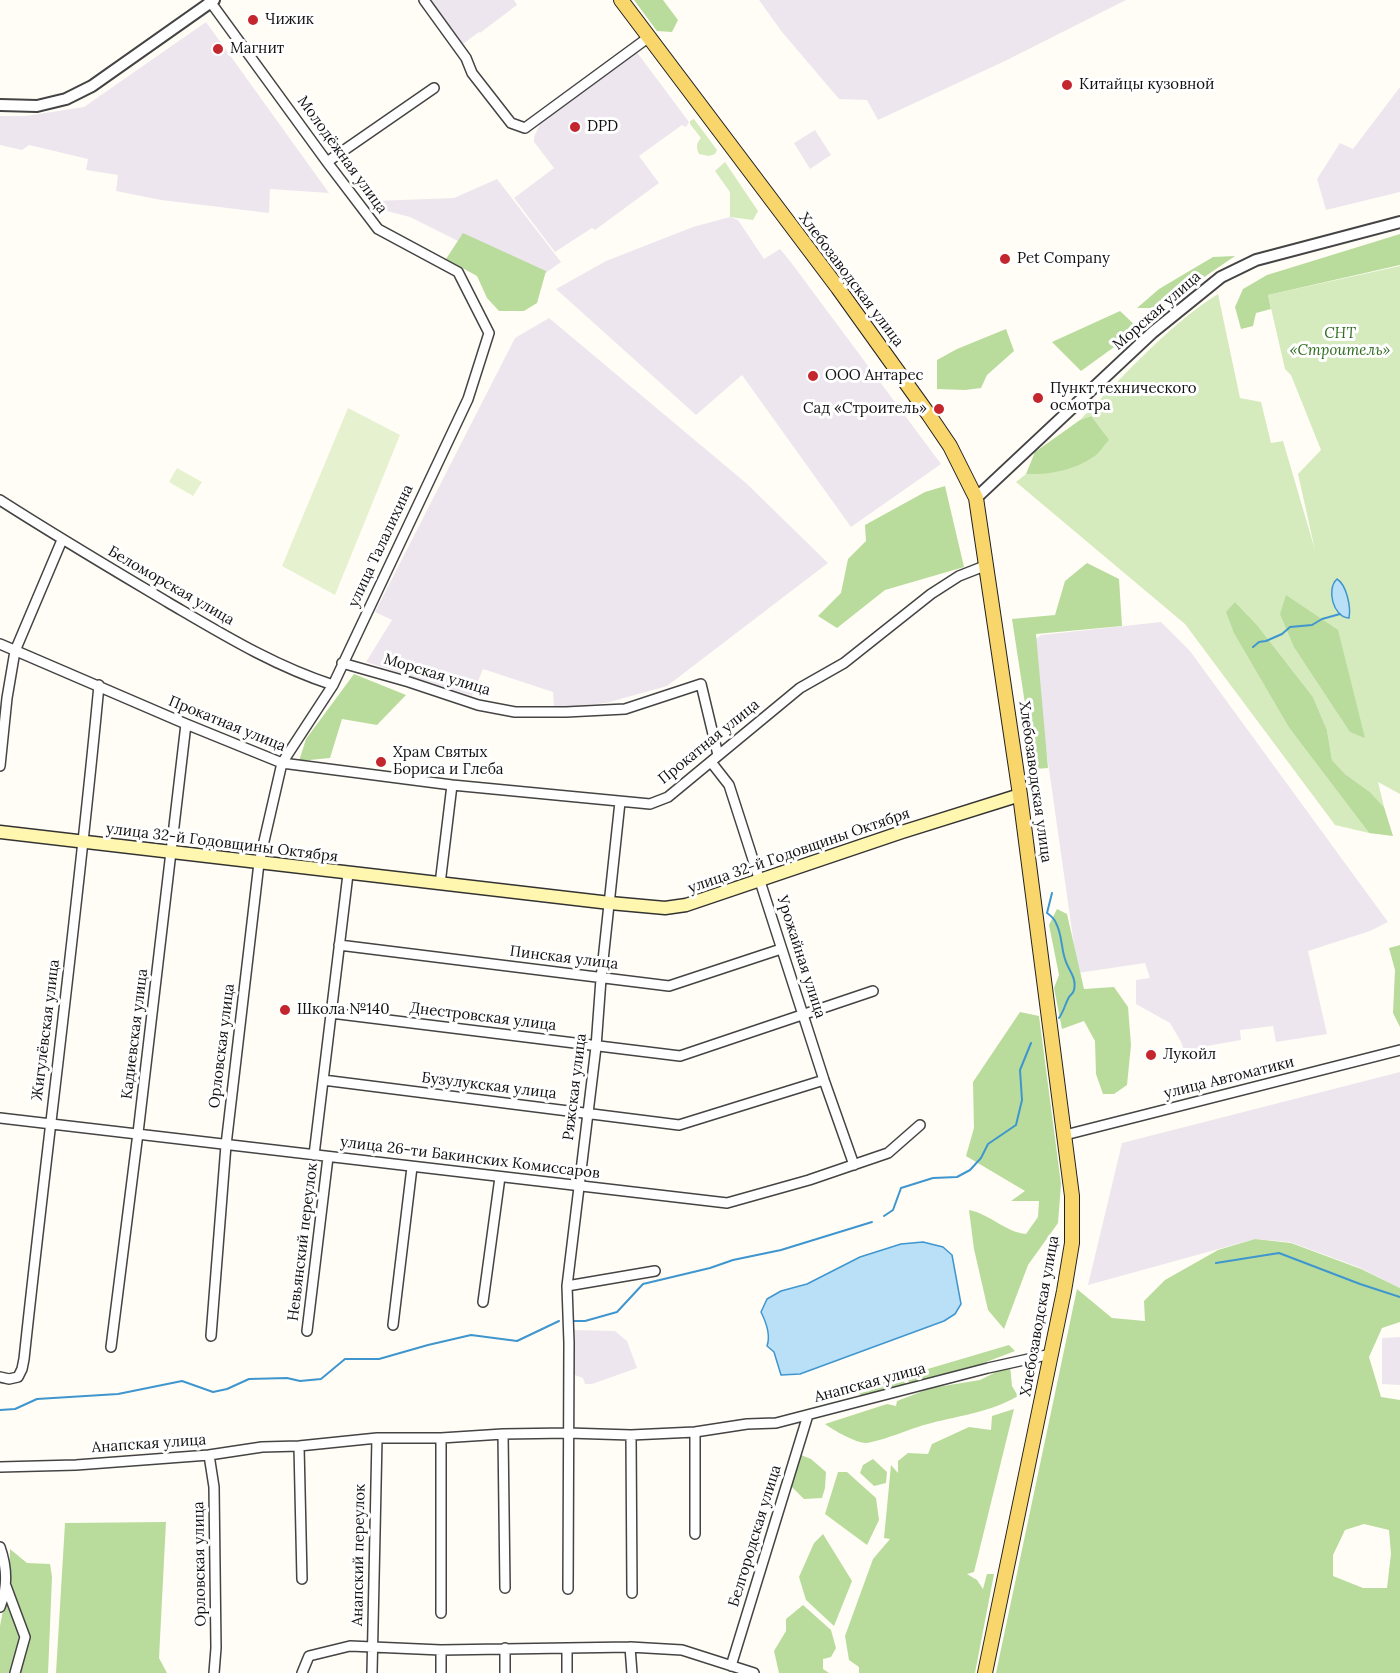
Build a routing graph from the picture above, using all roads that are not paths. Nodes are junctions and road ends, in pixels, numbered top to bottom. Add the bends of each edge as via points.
1 (424, 0) edge
2 (621, 0) edge
3 (212, 1) edge
4 (649, 37) junction
5 (434, 88) dead end
6 (0, 105) edge
7 (327, 162) junction
8 (1400, 222) edge
9 (489, 333) joint
10 (976, 498) junction
11 (0, 500) edge
12 (62, 540) junction
13 (987, 565) junction
14 (0, 644) edge
15 (15, 651) junction
16 (342, 663) junction
17 (333, 685) junction
18 (99, 686) junction
19 (186, 724) junction
20 (718, 755) junction
21 (711, 762) junction
22 (282, 763) junction
23 (0, 766) edge
24 (452, 785) junction
25 (1020, 795) junction
26 (620, 802) junction
27 (0, 832) edge
28 (84, 842) junction
29 (172, 852) junction
30 (259, 863) junction
31 (348, 874) junction
32 (760, 879) junction
33 (440, 884) junction
34 (610, 903) junction
35 (339, 945) junction
36 (781, 949) junction
37 (601, 979) junction
38 (873, 991) dead end
39 (331, 1013) junction
40 (804, 1015) junction
41 (596, 1047) junction
42 (1400, 1050) edge
43 (323, 1080) junction
44 (824, 1080) junction
45 (587, 1113) junction
46 (0, 1118) edge
47 (50, 1124) junction
48 (920, 1125) dead end
49 (138, 1133) junction
50 (1065, 1135) junction
51 (226, 1145) junction
52 (314, 1155) junction
53 (328, 1157) junction
54 (854, 1165) junction
55 (412, 1167) junction
56 (500, 1177) junction
57 (578, 1186) junction
58 (655, 1271) dead end
59 (567, 1286) junction
60 (483, 1302) dead end
61 (393, 1325) dead end
62 (307, 1330) dead end
63 (211, 1336) dead end
64 (111, 1347) dead end
65 (1050, 1354) junction
66 (0, 1377) edge
67 (808, 1415) junction
68 (695, 1432) junction
69 (568, 1433) junction
70 (503, 1434) junction
71 (631, 1436) junction
72 (377, 1438) junction
73 (441, 1438) junction
74 (299, 1446) junction
75 (209, 1455) junction
76 (0, 1467) edge
77 (695, 1534) dead end
78 (0, 1547) edge
79 (302, 1579) dead end
80 (6, 1586) junction
81 (505, 1588) dead end
82 (568, 1589) dead end
83 (632, 1593) dead end
84 (0, 1607) edge
85 (441, 1613) dead end
86 (372, 1647) junction
87 (630, 1647) junction
88 (505, 1648) junction
89 (567, 1648) junction
90 (441, 1650) junction
91 (731, 1666) junction
92 (15, 1673) edge
93 (214, 1673) edge
94 (302, 1673) edge
95 (372, 1673) edge
96 (441, 1673) edge
97 (505, 1673) edge
98 (567, 1673) edge
99 (632, 1673) edge
100 (754, 1673) edge
101 (985, 1673) edge

1 - 4 street via 466,58 472,74 511,123 525,128
2 - 4 main road, Хлебозаводская улица
3 - 6 street via 92,86 66,99 37,106
3 - 7 street, Молодёжная улица
4 - 10 main road, Хлебозаводская улица via 923,406 950,446
5 - 7 street
7 - 9 street, Молодёжная улица via 378,229 458,272
8 - 10 street, Морская улица via 1256,260 1221,277 1153,332
9 - 16 street, улица Талалихина via 468,399
10 - 13 main road, Хлебозаводская улица
11 - 12 street, Беломорская улица
12 - 15 street
12 - 17 street, Беломорская улица via 252,651
13 - 20 street, Прокатная улица via 959,576 931,594 844,663 800,688
13 - 25 main road, Хлебозаводская улица
14 - 15 street, Прокатная улица
15 - 18 street, Прокатная улица
15 - 23 street
16 - 17 street, улица Талалихина
16 - 20 street, Морская улица via 478,705 515,712 625,709 701,684
17 - 22 street, улица Талалихина
18 - 19 street, Прокатная улица
18 - 28 street, Жигулёвская улица
19 - 22 street, Прокатная улица
19 - 29 street, Кадиевская улица
20 - 21 street, Прокатная улица
21 - 26 street, Прокатная улица via 668,796 650,804
21 - 32 street, Урожайная улица via 729,785
22 - 24 street, Прокатная улица
22 - 30 street, Орловская улица
24 - 26 street, Прокатная улица
24 - 33 street
25 - 32 main road, улица 32-й Годовщины Октября
25 - 50 main road, Хлебозаводская улица
26 - 34 street, Ряжская улица
27 - 28 main road, улица 32-й Годовщины Октября
28 - 29 main road, улица 32-й Годовщины Октября
28 - 47 street, Жигулёвская улица
29 - 30 main road, улица 32-й Годовщины Октября
29 - 49 street, Кадиевская улица
30 - 31 main road, улица 32-й Годовщины Октября
30 - 51 street, Орловская улица
31 - 33 main road, улица 32-й Годовщины Октября
31 - 35 street
32 - 34 main road, улица 32-й Годовщины Октября via 686,905 665,908
32 - 36 street, Урожайная улица
33 - 34 main road, улица 32-й Годовщины Октября
34 - 37 street, Ряжская улица
35 - 37 street, Пинская улица
35 - 39 street
36 - 37 street, Пинская улица via 669,986
36 - 40 street, Урожайная улица
37 - 41 street, Ряжская улица
38 - 40 street, Днестровская улица
39 - 41 street, Днестровская улица
39 - 43 street
40 - 41 street, Днестровская улица via 680,1056
40 - 44 street, Урожайная улица
41 - 45 street, Ряжская улица
42 - 50 street, улица Автоматики
43 - 45 street, Бузулукская улица
43 - 52 street
44 - 45 street, Бузулукская улица via 679,1125
44 - 54 street, Урожайная улица
45 - 57 street, Ряжская улица
46 - 47 street, улица 26-ти Бакинских Комиссаров
47 - 49 street, улица 26-ти Бакинских Комиссаров
47 - 66 street, Жигулёвская улица via 24,1359 18,1377
48 - 54 street, улица 26-ти Бакинских Комиссаров via 888,1153
49 - 51 street, улица 26-ти Бакинских Комиссаров
49 - 64 street, Кадиевская улица
50 - 65 main road, Хлебозаводская улица via 1072,1196 1071,1243
51 - 52 street, улица 26-ти Бакинских Комиссаров
51 - 63 street, Орловская улица
52 - 53 street, улица 26-ти Бакинских Комиссаров
53 - 55 street, улица 26-ти Бакинских Комиссаров
53 - 62 street, Невьянский переулок
54 - 57 street, улица 26-ти Бакинских Комиссаров via 727,1203
55 - 56 street, улица 26-ти Бакинских Комиссаров
55 - 61 street
56 - 57 street, улица 26-ти Бакинских Комиссаров
56 - 60 street
57 - 59 street, Ряжская улица
58 - 59 street
59 - 69 street, Ряжская улица
65 - 67 street, Анапская улица
65 - 101 main road, Хлебозаводская улица
67 - 68 street, Анапская улица via 776,1423
67 - 91 street, Белгородская улица
68 - 71 street, Анапская улица
68 - 77 street
69 - 70 street, Анапская улица
69 - 71 street, Анапская улица
69 - 82 street
70 - 73 street, Анапская улица
70 - 81 street
71 - 83 street
72 - 73 street, Анапская улица
72 - 74 street, Анапская улица
72 - 86 street, Анапский переулок
73 - 85 street
74 - 75 street, Анапская улица
74 - 79 street
75 - 76 street, Анапская улица
75 - 93 street, Орловская улица via 214,1487
78 - 80 street via 6,1563
80 - 84 street
80 - 92 street via 25,1637
86 - 90 street
86 - 94 street via 350,1646 309,1656
86 - 95 street, Анапский переулок
87 - 89 street
87 - 91 street via 682,1650
87 - 99 street
88 - 89 street
88 - 90 street
88 - 97 street
89 - 98 street
90 - 96 street
91 - 100 street

